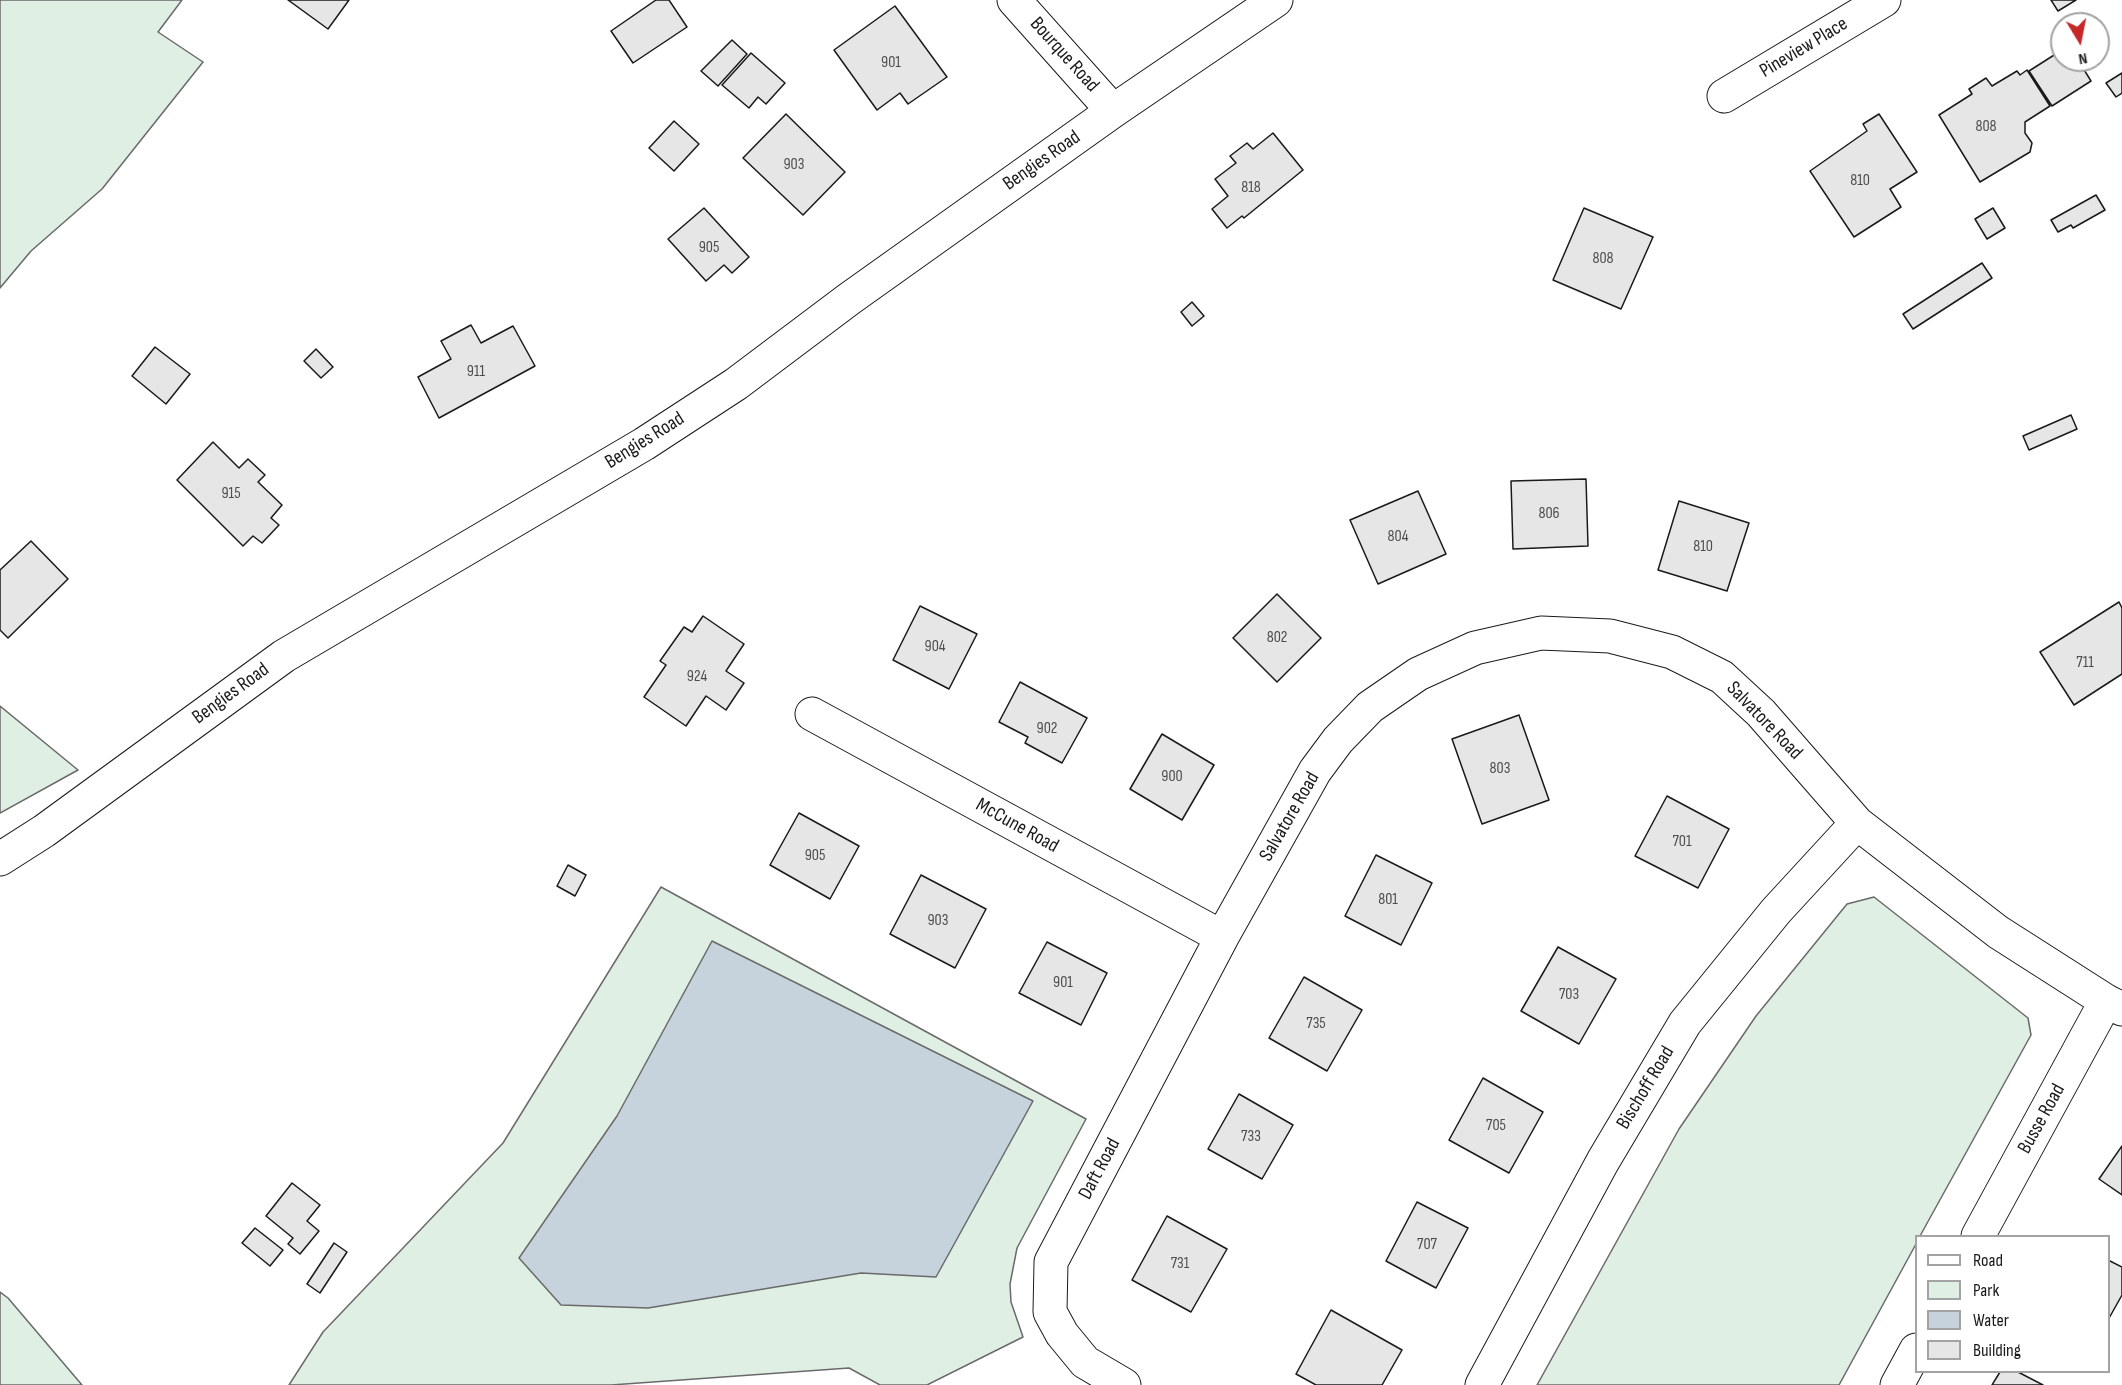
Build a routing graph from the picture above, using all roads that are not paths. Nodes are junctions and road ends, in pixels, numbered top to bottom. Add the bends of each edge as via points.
1 (1014, 0) edge
2 (1276, 0) edge
3 (1884, 0) edge
4 (1724, 96) dead end
5 (1113, 111) junction
6 (812, 714) dead end
7 (1857, 824) junction
8 (0, 859) edge
9 (1222, 938) junction
10 (2114, 1005) edge
11 (1979, 1235) edge
12 (1915, 1354) edge
13 (1124, 1385) edge
14 (1482, 1385) edge
15 (1898, 1385) edge

1 - 5 street, Bourque Road
2 - 5 street, Bengies Road
3 - 4 street, Pineview Place
5 - 8 street, Bengies Road via 736,384 644,444 284,656
6 - 9 street, McCune Road
7 - 9 street, Salvatore Road via 1761,713 1722,677 1672,652 1610,636 1541,633 1475,648 1418,674 1370,707 1315,771
7 - 10 street, Salvatore Road via 1998,932
7 - 14 street, Bischoff Road via 1776,911 1685,1023 1603,1161
9 - 13 street, Daft Road via 1052,1262 1050,1312 1062,1334 1085,1362
10 - 11 street, Busse Road
12 - 15 street

